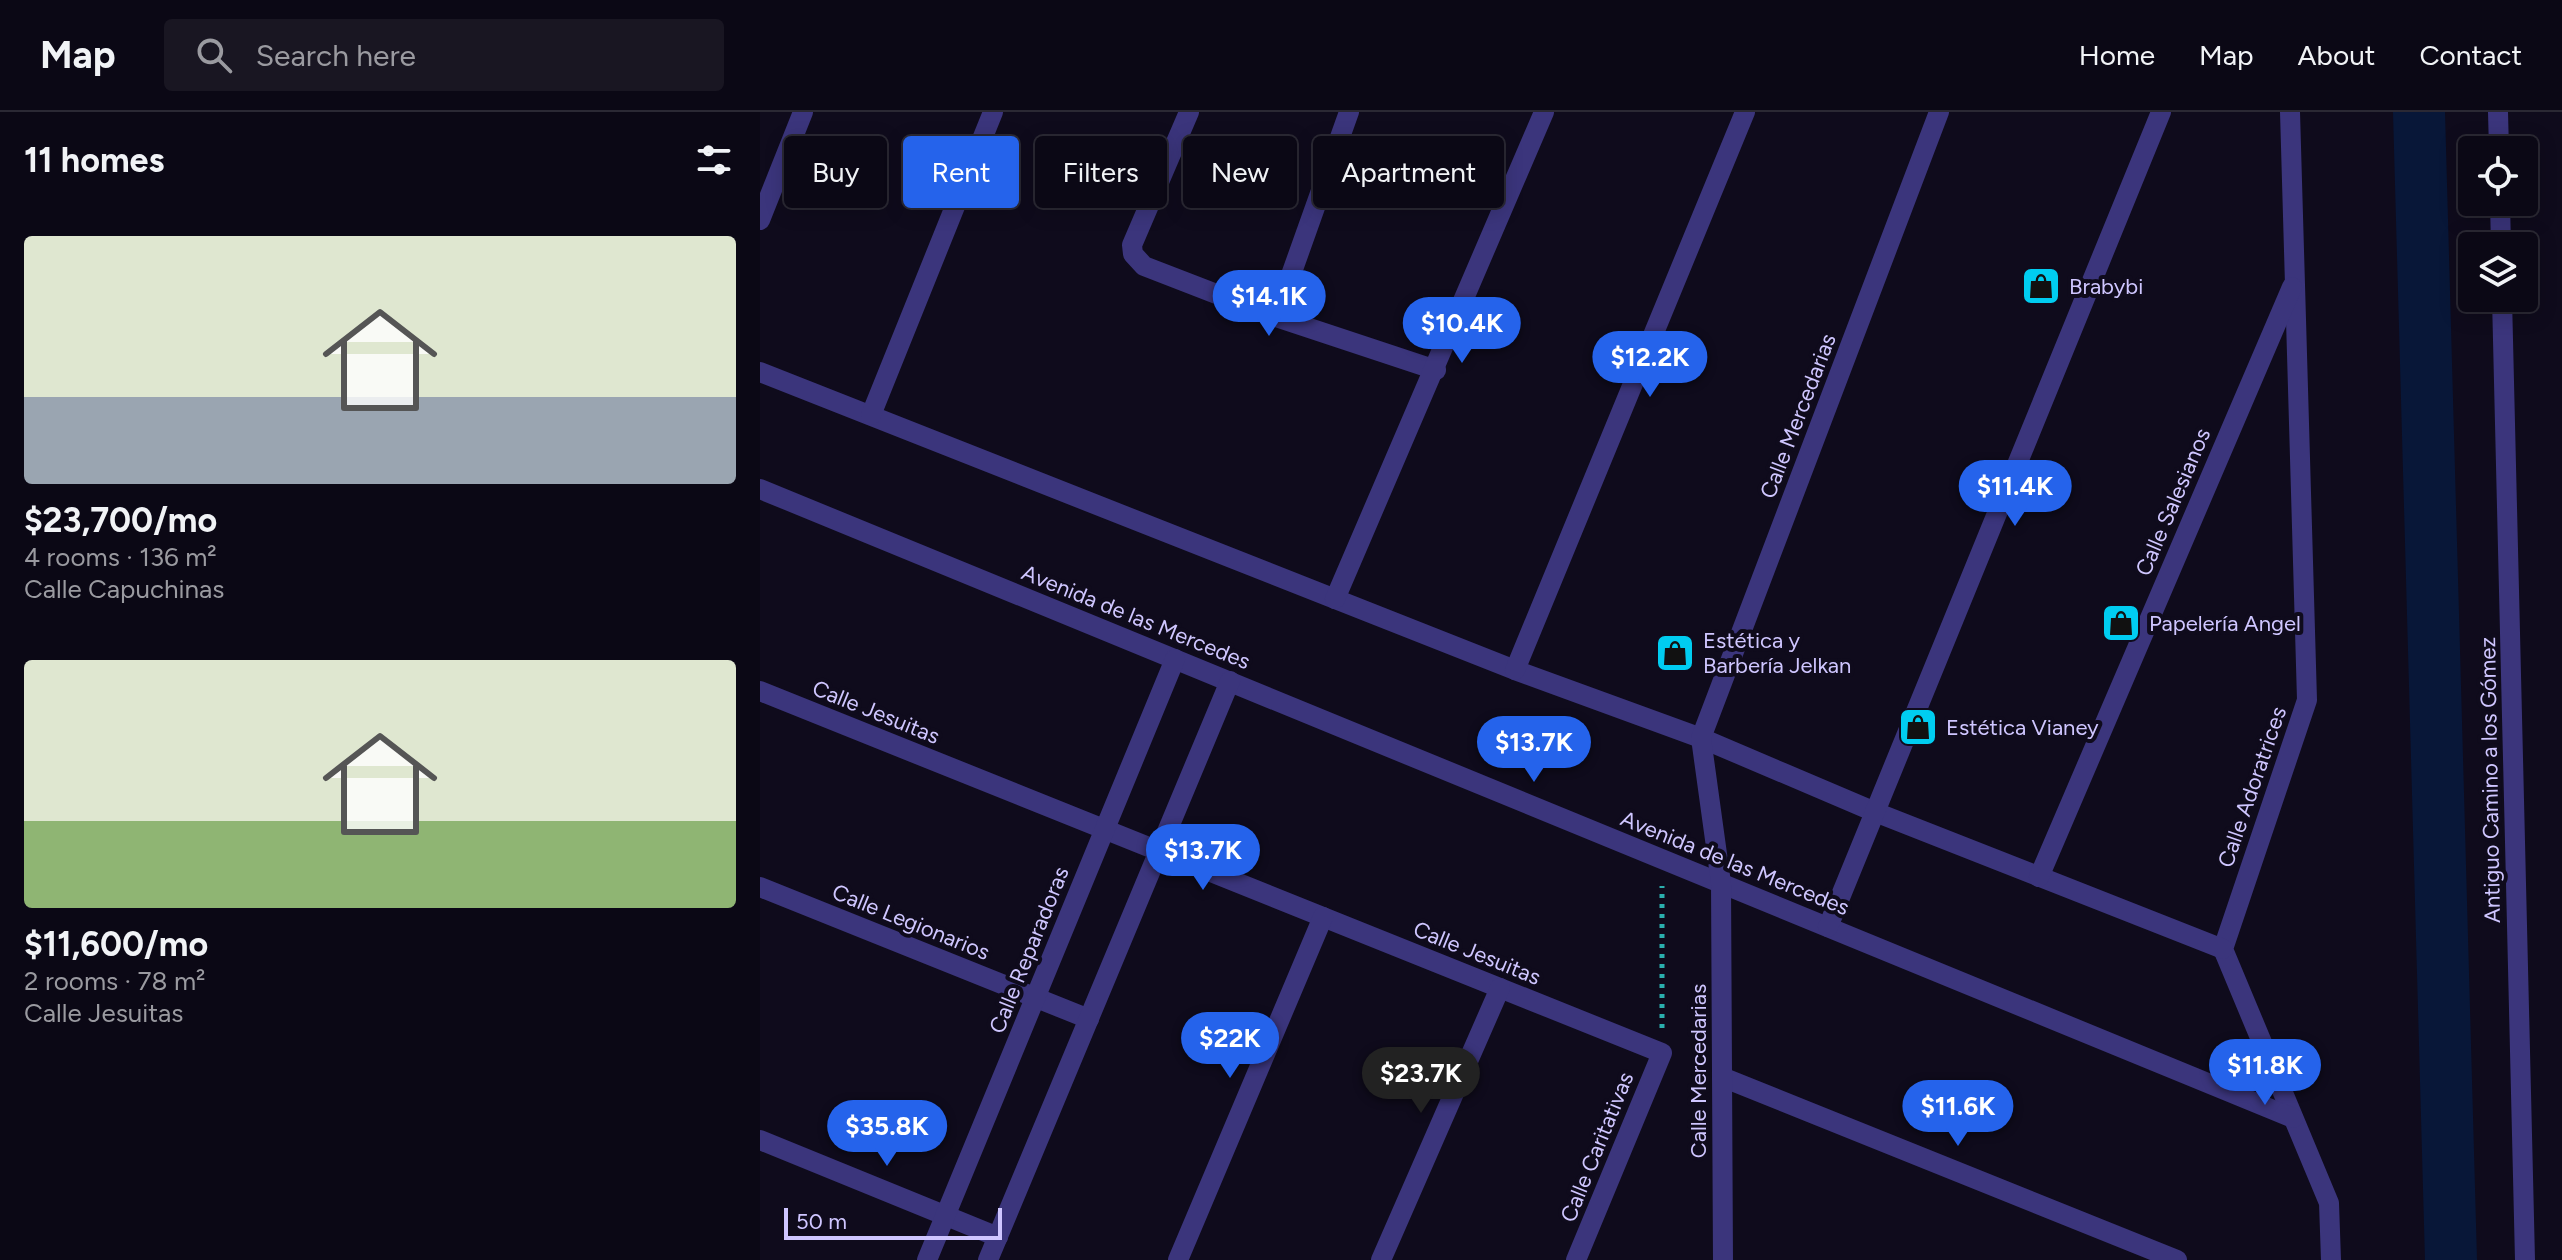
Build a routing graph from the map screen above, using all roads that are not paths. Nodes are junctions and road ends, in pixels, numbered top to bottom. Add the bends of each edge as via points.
1 (803, 112) edge
2 (993, 112) edge
3 (1189, 112) edge
4 (1349, 112) edge
5 (1544, 112) edge
6 (1745, 112) edge
7 (1939, 112) edge
8 (2161, 112) edge
9 (2290, 112) edge
10 (2498, 112) edge
11 (2499, 136) edge
12 (760, 220) edge
13 (2295, 279) junction
14 (2502, 312) edge
15 (1276, 317) junction
16 (1436, 370) junction
17 (760, 372) edge
18 (871, 415) junction
19 (760, 489) edge
20 (1335, 599) junction
21 (1175, 659) junction
22 (1515, 670) junction
23 (1230, 681) junction
24 (760, 691) edge
25 (1701, 738) junction
26 (1875, 812) junction
27 (1105, 830) junction
28 (1159, 851) junction
29 (2039, 877) junction
30 (1721, 883) junction
31 (760, 887) edge
32 (1323, 917) junction
33 (1828, 927) junction
34 (2223, 949) junction
35 (1500, 988) junction
36 (1036, 998) junction
37 (1089, 1019) junction
38 (1662, 1053) joint
39 (1722, 1077) junction
40 (2293, 1118) junction
41 (760, 1140) edge
42 (945, 1216) junction
43 (998, 1237) junction
44 (927, 1260) edge
45 (988, 1260) edge
46 (1178, 1260) edge
47 (1381, 1260) edge
48 (1576, 1260) edge
49 (1723, 1260) edge
50 (2177, 1260) edge
51 (2331, 1260) edge
52 (2525, 1260) edge

1 - 12 street
2 - 18 street
3 - 15 street via 1132,245 1133,254 1144,266
4 - 15 street
5 - 16 street
6 - 22 street
7 - 25 street, Calle Mercedarias
8 - 26 street
9 - 13 street, Calle Adoratrices
10 - 11 street
13 - 29 street, Calle Salesianos
13 - 34 street, Calle Adoratrices via 2307,700
14 - 52 street, Antiguo Camino a los Gómez
15 - 16 street
16 - 20 street
17 - 18 street
18 - 20 street
19 - 21 street, Avenida de las Mercedes
20 - 22 street
21 - 23 street, Avenida de las Mercedes
21 - 27 street, Calle Reparadoras
22 - 25 street
23 - 28 street
23 - 30 street, Avenida de las Mercedes
24 - 27 street, Calle Jesuitas
25 - 26 street
25 - 30 street, Calle Mercedarias
26 - 29 street
26 - 33 street
27 - 28 street, Calle Jesuitas
27 - 36 street, Calle Reparadoras
28 - 32 street, Calle Jesuitas
28 - 37 street
29 - 34 street
30 - 33 street, Avenida de las Mercedes
30 - 39 street, Calle Mercedarias
31 - 36 street, Calle Legionarios
32 - 35 street, Calle Jesuitas
32 - 46 street
33 - 40 street, Avenida de las Mercedes
34 - 40 street
35 - 38 street, Calle Jesuitas
35 - 47 street
36 - 37 street, Calle Legionarios
36 - 42 street, Calle Reparadoras
37 - 43 street
38 - 48 street, Calle Caritativas
39 - 49 street, Calle Mercedarias
39 - 50 street
40 - 51 street via 2329,1203
41 - 42 street
42 - 43 street
42 - 44 street, Calle Reparadoras
43 - 45 street

